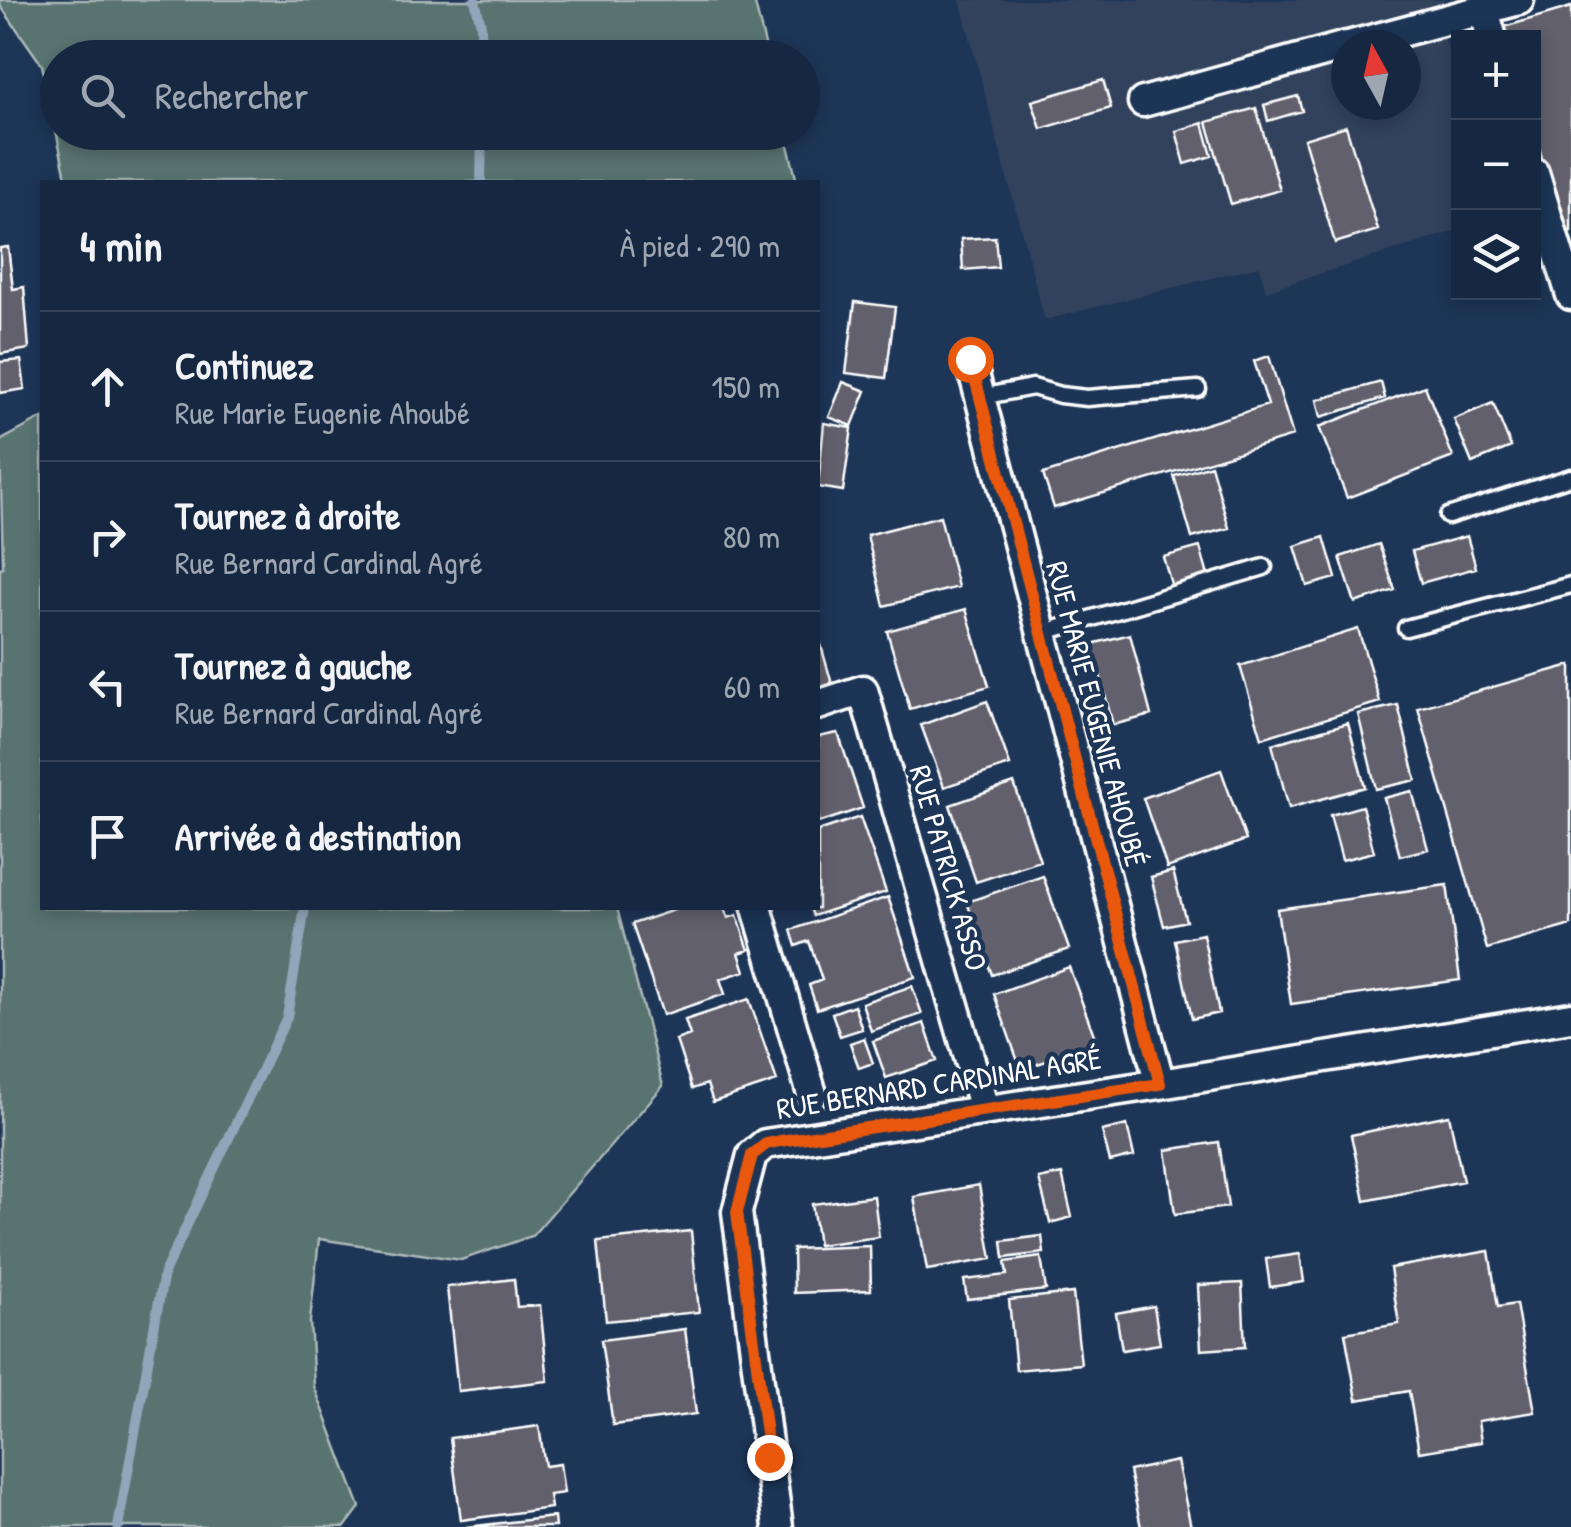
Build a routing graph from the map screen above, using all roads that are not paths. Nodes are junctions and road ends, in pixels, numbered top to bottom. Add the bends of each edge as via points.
1 (1519, 0) edge
2 (1488, 24) edge
3 (1421, 35) edge
4 (1331, 51) edge
5 (1144, 102) dead end
6 (1541, 195) edge
7 (1571, 296) edge
8 (970, 359) dead end
9 (1198, 389) dead end
10 (980, 397) junction
11 (1571, 477) edge
12 (1448, 516) dead end
13 (1264, 568) dead end
14 (1571, 585) edge
15 (1406, 628) dead end
16 (1042, 632) junction
17 (820, 703) edge
18 (757, 910) edge
19 (1571, 1017) edge
20 (1160, 1084) junction
21 (812, 1094) dead end
22 (984, 1108) junction
23 (778, 1527) edge

1 - 2 street
2 - 3 street
4 - 5 street
6 - 7 street
8 - 10 street, RUE MARIE EUGENIE AHOUBÉ
9 - 10 lane via 1087,398 1033,386
10 - 16 street, RUE MARIE EUGENIE AHOUBÉ
11 - 12 lane
13 - 16 lane
14 - 15 lane
16 - 20 street, RUE MARIE EUGENIE AHOUBÉ
17 - 22 street, RUE PATRICK ASSO via 863,690
18 - 21 street
19 - 20 street, RUE BERNARD CARDINAL AGRÉ
20 - 22 street, RUE BERNARD CARDINAL AGRÉ
22 - 23 street, RUE BERNARD CARDINAL AGRÉ via 780,1141 752,1155 737,1212

